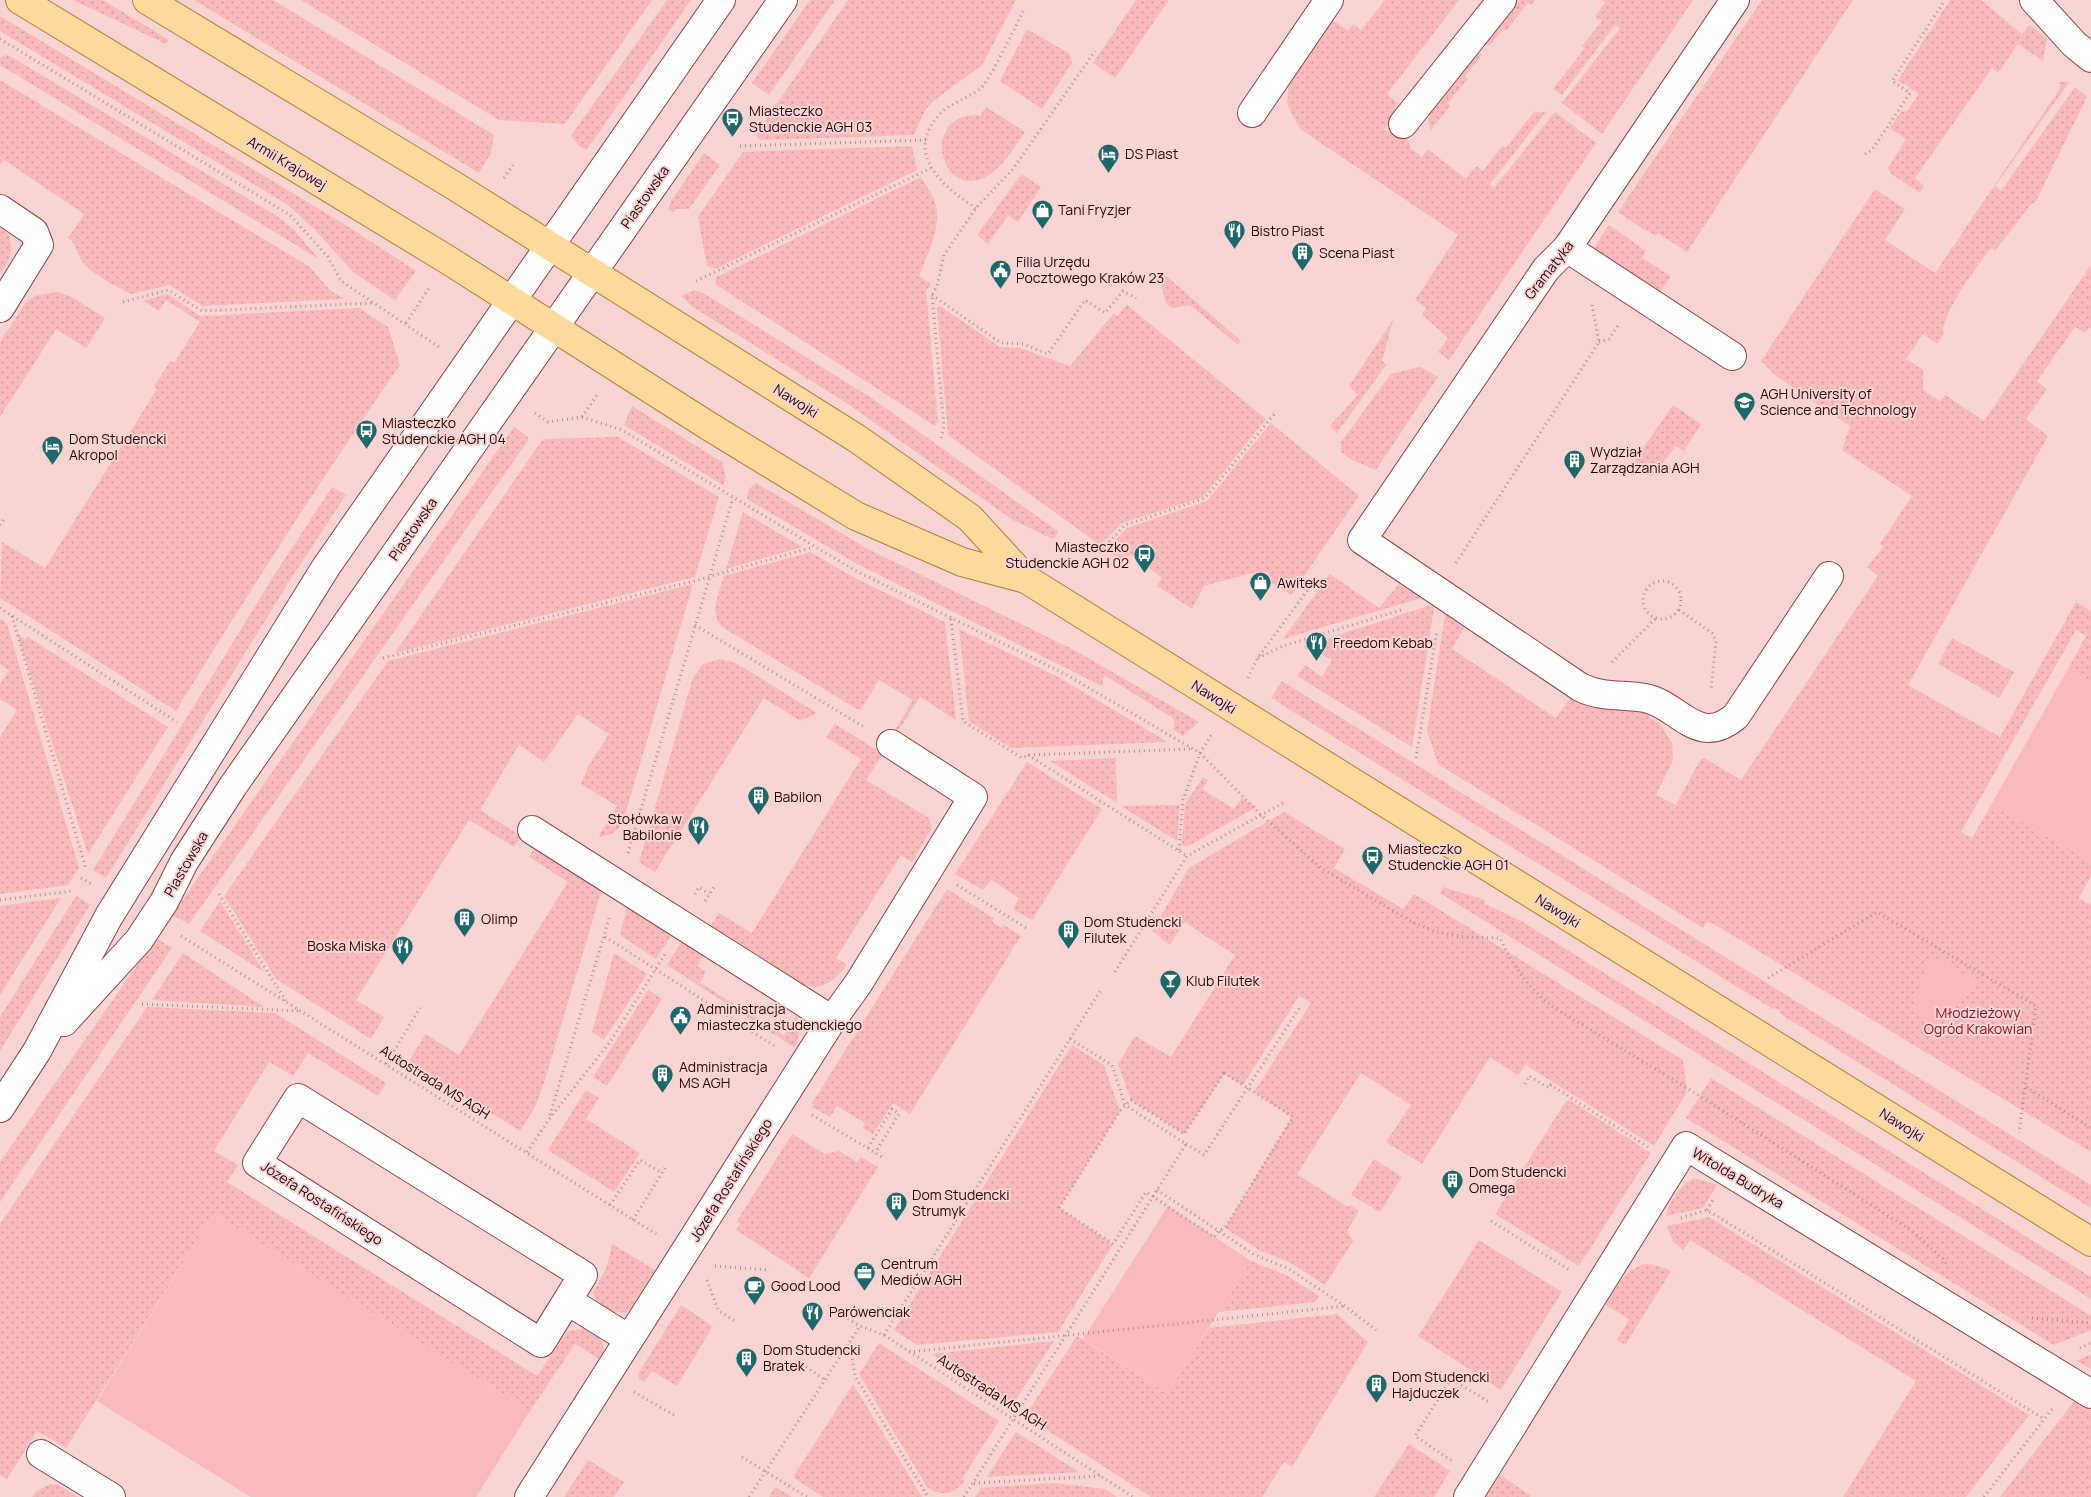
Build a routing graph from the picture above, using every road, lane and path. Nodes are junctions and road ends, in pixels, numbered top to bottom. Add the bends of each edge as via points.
1 (20, 0) edge
2 (147, 0) edge
3 (721, 0) edge
4 (783, 0) edge
5 (1329, 0) edge
6 (1502, 0) edge
7 (1735, 0) edge
8 (1945, 0) edge
9 (2034, 0) edge
10 (1025, 8) dead end
11 (0, 39) edge
12 (1095, 51) dead end
13 (2091, 58) edge
14 (1252, 113) dead end
15 (1403, 124) dead end
16 (926, 140) junction
17 (740, 146) dead end
18 (1865, 154) dead end
19 (513, 165) dead end
20 (931, 168) junction
21 (501, 182) dead end
22 (976, 208) junction
23 (0, 209) edge
24 (549, 246) junction
25 (1567, 248) junction
26 (592, 272) junction
27 (696, 281) dead end
28 (433, 283) dead end
29 (932, 295) junction
30 (1590, 297) dead end
31 (1136, 298) dead end
32 (511, 300) junction
33 (123, 302) dead end
34 (374, 303) junction
35 (0, 308) edge
36 (1626, 317) dead end
37 (406, 323) junction
38 (553, 328) junction
39 (1599, 342) junction
40 (445, 351) dead end
41 (1732, 356) dead end
42 (599, 392) dead end
43 (529, 409) dead end
44 (1276, 412) dead end
45 (582, 417) junction
46 (941, 438) dead end
47 (733, 498) junction
48 (4, 519) dead end
49 (0, 525) edge
50 (815, 547) junction
51 (1099, 552) dead end
52 (709, 576) junction
53 (1829, 576) dead end
54 (1026, 579) junction
55 (1310, 588) dead end
56 (1442, 596) junction
57 (0, 608) edge
58 (1679, 610) junction
59 (12, 616) junction
60 (951, 618) junction
61 (1656, 618) junction
62 (695, 625) junction
63 (383, 658) dead end
64 (1258, 659) junction
65 (1245, 685) dead end
66 (1587, 691) junction
67 (177, 722) dead end
68 (1720, 725) junction
69 (1216, 729) dead end
70 (892, 744) joint
71 (1192, 749) junction
72 (1200, 754) junction
73 (1028, 755) junction
74 (1416, 758) dead end
75 (1283, 803) dead end
76 (1261, 815) junction
77 (532, 830) dead end
78 (1179, 850) junction
79 (1187, 856) junction
80 (626, 859) dead end
81 (86, 869) dead end
82 (954, 883) dead end
83 (714, 887) dead end
84 (72, 891) dead end
85 (219, 894) dead end
86 (0, 900) edge
87 (692, 900) dead end
88 (611, 912) dead end
89 (1028, 929) dead end
90 (604, 936) junction
91 (186, 939) dead end
92 (669, 949) dead end
93 (655, 970) junction
94 (1115, 972) dead end
95 (1768, 978) dead end
96 (1102, 988) dead end
97 (287, 1002) junction
98 (142, 1004) dead end
99 (1300, 1007) dead end
100 (420, 1008) dead end
101 (302, 1011) junction
102 (832, 1020) junction
103 (1070, 1039) junction
104 (37, 1051) junction
105 (783, 1051) dead end
106 (386, 1064) junction
107 (1525, 1084) dead end
108 (2026, 1087) junction
109 (1249, 1089) junction
110 (1125, 1105) junction
111 (0, 1108) edge
112 (809, 1113) dead end
113 (550, 1118) junction
114 (2091, 1128) edge
115 (2019, 1133) dead end
116 (1186, 1144) junction
117 (1649, 1147) dead end
118 (868, 1148) junction
119 (527, 1152) junction
120 (875, 1152) junction
121 (884, 1158) dead end
122 (665, 1168) dead end
123 (662, 1173) junction
124 (1157, 1190) junction
125 (1153, 1196) junction
126 (610, 1205) junction
127 (633, 1220) junction
128 (1491, 1221) dead end
129 (1635, 1228) junction
130 (1218, 1231) junction
131 (664, 1239) dead end
132 (2091, 1242) edge
133 (712, 1266) dead end
134 (1948, 1268) dead end
135 (770, 1270) dead end
136 (1572, 1272) dead end
137 (705, 1274) dead end
138 (568, 1301) junction
139 (1346, 1306) junction
140 (836, 1311) dead end
141 (2030, 1317) dead end
142 (736, 1322) dead end
143 (2091, 1323) edge
144 (860, 1326) junction
145 (1376, 1330) dead end
146 (884, 1335) junction
147 (1067, 1336) junction
148 (629, 1339) junction
149 (850, 1343) junction
150 (909, 1352) junction
151 (802, 1364) dead end
152 (1440, 1372) dead end
153 (1451, 1379) junction
154 (825, 1380) junction
155 (633, 1391) dead end
156 (2091, 1394) edge
157 (1490, 1403) dead end
158 (2056, 1404) dead end
159 (677, 1417) dead end
160 (1013, 1419) junction
161 (2044, 1419) junction
162 (41, 1454) dead end
163 (742, 1457) dead end
164 (1454, 1462) dead end
165 (765, 1471) junction
166 (1100, 1476) junction
167 (973, 1483) junction
168 (111, 1497) edge
169 (529, 1497) edge
170 (749, 1497) edge
171 (807, 1497) edge
172 (928, 1497) edge
173 (964, 1497) edge
174 (1133, 1497) edge
175 (1468, 1497) edge
176 (1984, 1497) edge

1 - 32 main road, Armii Krajowej
2 - 24 main road
3 - 24 street, Piastowska
4 - 26 street, Piastowska
5 - 14 street
6 - 15 street
7 - 25 street, Gramatyka
8 - 18 path via 1892,81 1910,92 1872,150
9 - 13 street
10 - 16 path via 982,87 944,111 932,124
11 - 34 path via 290,215 328,257 341,281
12 - 22 path via 1013,170
16 - 17 path
16 - 20 path
19 - 21 path
20 - 22 path via 951,192
20 - 27 path
22 - 29 path via 944,255
23 - 35 street via 34,232 39,245
24 - 26 main road, Nawojki
24 - 32 street, Piastowska
25 - 41 street
25 - 56 street, Gramatyka via 1546,269 1362,540
26 - 38 street, Piastowska
26 - 54 main road, Nawojki via 886,459 970,518
28 - 37 path
29 - 31 path via 1001,343 1023,344 1048,354 1085,300 1105,314 1123,291
29 - 46 path via 944,427
30 - 39 path
32 - 38 main road, Armii Krajowej
32 - 104 street, Piastowska via 326,567 109,916
33 - 34 path via 168,290 202,311
34 - 37 path
36 - 39 path via 1608,339
37 - 40 path
38 - 54 main road, Nawojki via 856,516 962,562
38 - 104 street, Piastowska via 233,786 139,940
39 - 56 path via 1446,578
42 - 45 path
43 - 45 path via 548,422
44 - 51 path via 1205,498 1125,525
45 - 47 path via 622,430
47 - 50 path
47 - 52 path
48 - 49 path
50 - 52 path
50 - 60 path
52 - 62 path
52 - 63 path
53 - 68 street via 1736,716
54 - 132 main road, Nawojki
55 - 64 path
56 - 64 path via 1283,646
56 - 66 street
56 - 74 path
57 - 59 path
58 - 61 path via 1669,618
58 - 61 path via 1680,592 1671,582 1659,581 1648,587 1643,599 1646,610
58 - 68 path via 1716,640 1712,703
59 - 67 path
59 - 81 path
60 - 71 path via 1092,688
60 - 73 path via 963,721 1022,758
61 - 66 path via 1622,650
62 - 70 path
62 - 80 path
64 - 65 path
66 - 68 street via 1652,700 1694,725
69 - 72 path
70 - 102 street, Józefa Rostafińskiego via 973,798 858,984
71 - 72 path
71 - 73 path
72 - 76 path
72 - 78 path via 1183,800
73 - 78 path
75 - 76 path
76 - 79 path
76 - 134 path via 1321,868 1412,922 1434,932 1500,938 1514,966 1535,992 1553,1007 1912,1231 1943,1259
77 - 102 street
78 - 79 path
79 - 94 path
82 - 89 path
83 - 87 path via 709,894 699,887
84 - 86 path
85 - 97 path
88 - 90 path
90 - 93 path
90 - 113 path
91 - 97 path, Autostrada MS AGH
92 - 93 path
93 - 105 path
93 - 113 path via 610,1042
95 - 108 path via 1877,912 2036,1006
96 - 103 path
97 - 101 path, Autostrada MS AGH
98 - 101 path
99 - 109 path
100 - 106 path
101 - 106 path, Autostrada MS AGH
102 - 148 street, Józefa Rostafińskiego
103 - 110 path via 1112,1065
103 - 146 path
104 - 111 street, Piastowska
106 - 119 path, Autostrada MS AGH
107 - 117 path via 1529,1076 1549,1088 1551,1085
108 - 114 path
108 - 115 path
109 - 110 path via 1224,1074 1184,1134 1131,1100
109 - 116 path via 1204,1155
109 - 130 path via 1292,1116 1226,1228
110 - 116 path
110 - 125 path via 1058,1208 1113,1244 1146,1192
112 - 118 path
113 - 119 path
116 - 124 path
118 - 120 path
118 - 120 path via 892,1110 899,1114
119 - 126 path, Autostrada MS AGH
120 - 121 path
122 - 123 path
123 - 126 path via 640,1160
123 - 127 path
124 - 125 path
124 - 130 path
125 - 130 path via 1214,1237
125 - 147 path
126 - 127 path, Autostrada MS AGH
127 - 131 path, Autostrada MS AGH
128 - 136 path
129 - 156 street, Witolda Budryka via 1686,1146
129 - 161 path via 1707,1210
129 - 175 street, Witolda Budryka
130 - 139 path via 1255,1255 1287,1268
133 - 135 path
137 - 142 path via 718,1310
138 - 138 street, Józefa Rostafińskiego via 583,1275 298,1098 257,1163 541,1343
138 - 148 street
139 - 145 path
139 - 147 path
140 - 144 path, Autostrada MS AGH
141 - 143 path
144 - 146 path, Autostrada MS AGH
144 - 149 path
146 - 150 path, Autostrada MS AGH
147 - 150 path
147 - 160 path
148 - 169 street, Józefa Rostafińskiego
149 - 154 path
149 - 172 path via 855,1376
150 - 160 path, Autostrada MS AGH
151 - 154 path
152 - 153 path
153 - 157 path
153 - 164 path via 1415,1436
154 - 165 path
155 - 159 path
158 - 161 path
160 - 166 path, Autostrada MS AGH
160 - 167 path
161 - 176 path
162 - 168 street
163 - 165 path
165 - 170 path
165 - 171 path
166 - 167 path
166 - 174 path, Autostrada MS AGH
167 - 173 path

